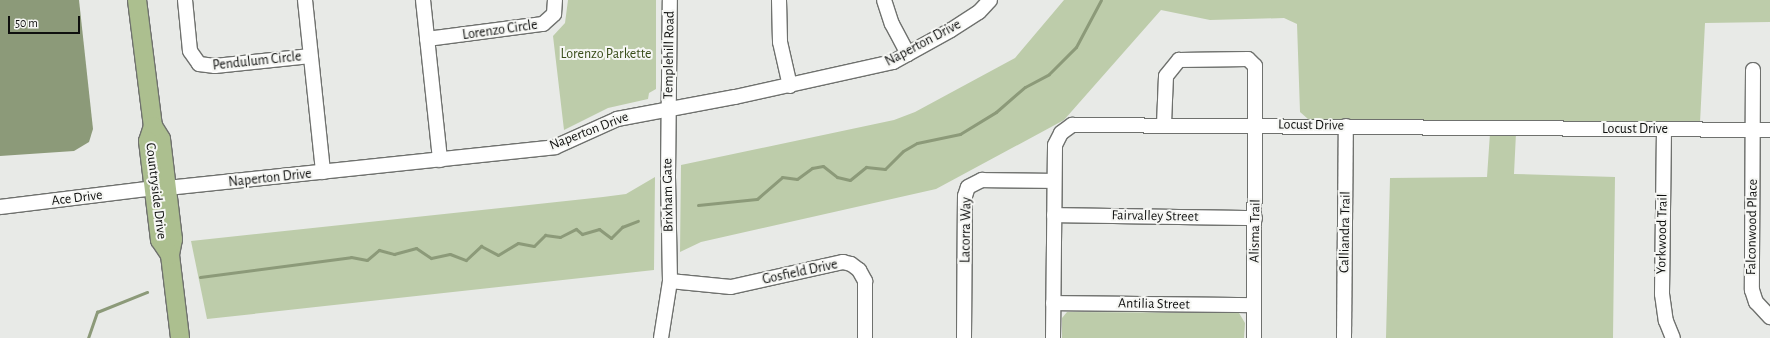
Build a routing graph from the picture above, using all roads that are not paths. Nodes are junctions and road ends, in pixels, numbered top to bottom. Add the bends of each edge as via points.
1 (137, 0) edge
2 (185, 0) edge
3 (304, 0) edge
4 (423, 0) edge
5 (555, 0) edge
6 (670, 0) edge
7 (779, 0) edge
8 (884, 0) edge
9 (990, 0) edge
10 (427, 39) junction
11 (908, 54) junction
12 (310, 56) junction
13 (1754, 70) dead end
14 (790, 86) junction
15 (668, 109) junction
16 (1164, 124) junction
17 (1256, 125) junction
18 (1346, 126) junction
19 (1664, 129) junction
20 (1753, 130) junction
21 (1770, 130) edge
22 (440, 160) junction
23 (323, 172) junction
24 (1054, 181) junction
25 (161, 188) junction
26 (0, 207) edge
27 (1054, 215) junction
28 (1255, 218) junction
29 (670, 281) junction
30 (1053, 303) junction
31 (1254, 305) junction
32 (1770, 317) edge
33 (180, 338) edge
34 (661, 338) edge
35 (865, 338) edge
36 (964, 338) edge
37 (1053, 338) edge
38 (1254, 338) edge
39 (1344, 338) edge
40 (1673, 338) edge

1 - 25 main road, Countryside Drive via 153,126 148,141
2 - 12 street, Pendulum Circle via 190,51 199,64 215,66
3 - 12 street, Pendulum Circle
4 - 10 street
5 - 10 street, Lorenzo Circle via 554,14 543,24
6 - 15 street, Templehill Road
7 - 14 street via 780,42
8 - 11 street via 892,24
9 - 11 street, Naperton Drive via 966,21
10 - 22 street
11 - 14 street, Naperton Drive via 874,68
12 - 23 street, Pendulum Circle
13 - 20 street, Falconwood Place
14 - 15 street, Naperton Drive
15 - 22 street, Naperton Drive via 617,119 555,147
15 - 29 street, Brixham Gate
16 - 17 street, Locust Drive
16 - 17 street, Alisma Trail via 1166,76 1173,64 1186,58 1248,59 1252,62 1256,70
16 - 24 street, Locust Drive via 1072,125 1061,133 1055,145
17 - 18 street, Locust Drive
17 - 28 street, Alisma Trail
18 - 19 street, Locust Drive
18 - 39 street, Calliandra Trail
19 - 20 street, Locust Drive
19 - 40 street, Yorkwood Trail via 1662,294 1666,321
20 - 21 street, Locust Drive
20 - 32 street, Falconwood Place via 1752,290 1756,302
22 - 23 street, Naperton Drive
23 - 25 street, Naperton Drive
24 - 27 street, Locust Drive
24 - 36 street, Lacorra Way via 982,180 968,187 965,196
25 - 26 street, Ace Drive
25 - 33 main road, Countryside Drive via 160,240 170,255
27 - 28 street, Fairvalley Street
27 - 30 street, Locust Drive
28 - 31 street, Alisma Trail
29 - 34 street
29 - 35 street, Gosfield Drive via 731,287 843,262 851,264 859,270 865,281
30 - 31 street, Antilia Street
30 - 37 street, Locust Drive
31 - 38 street, Alisma Trail

